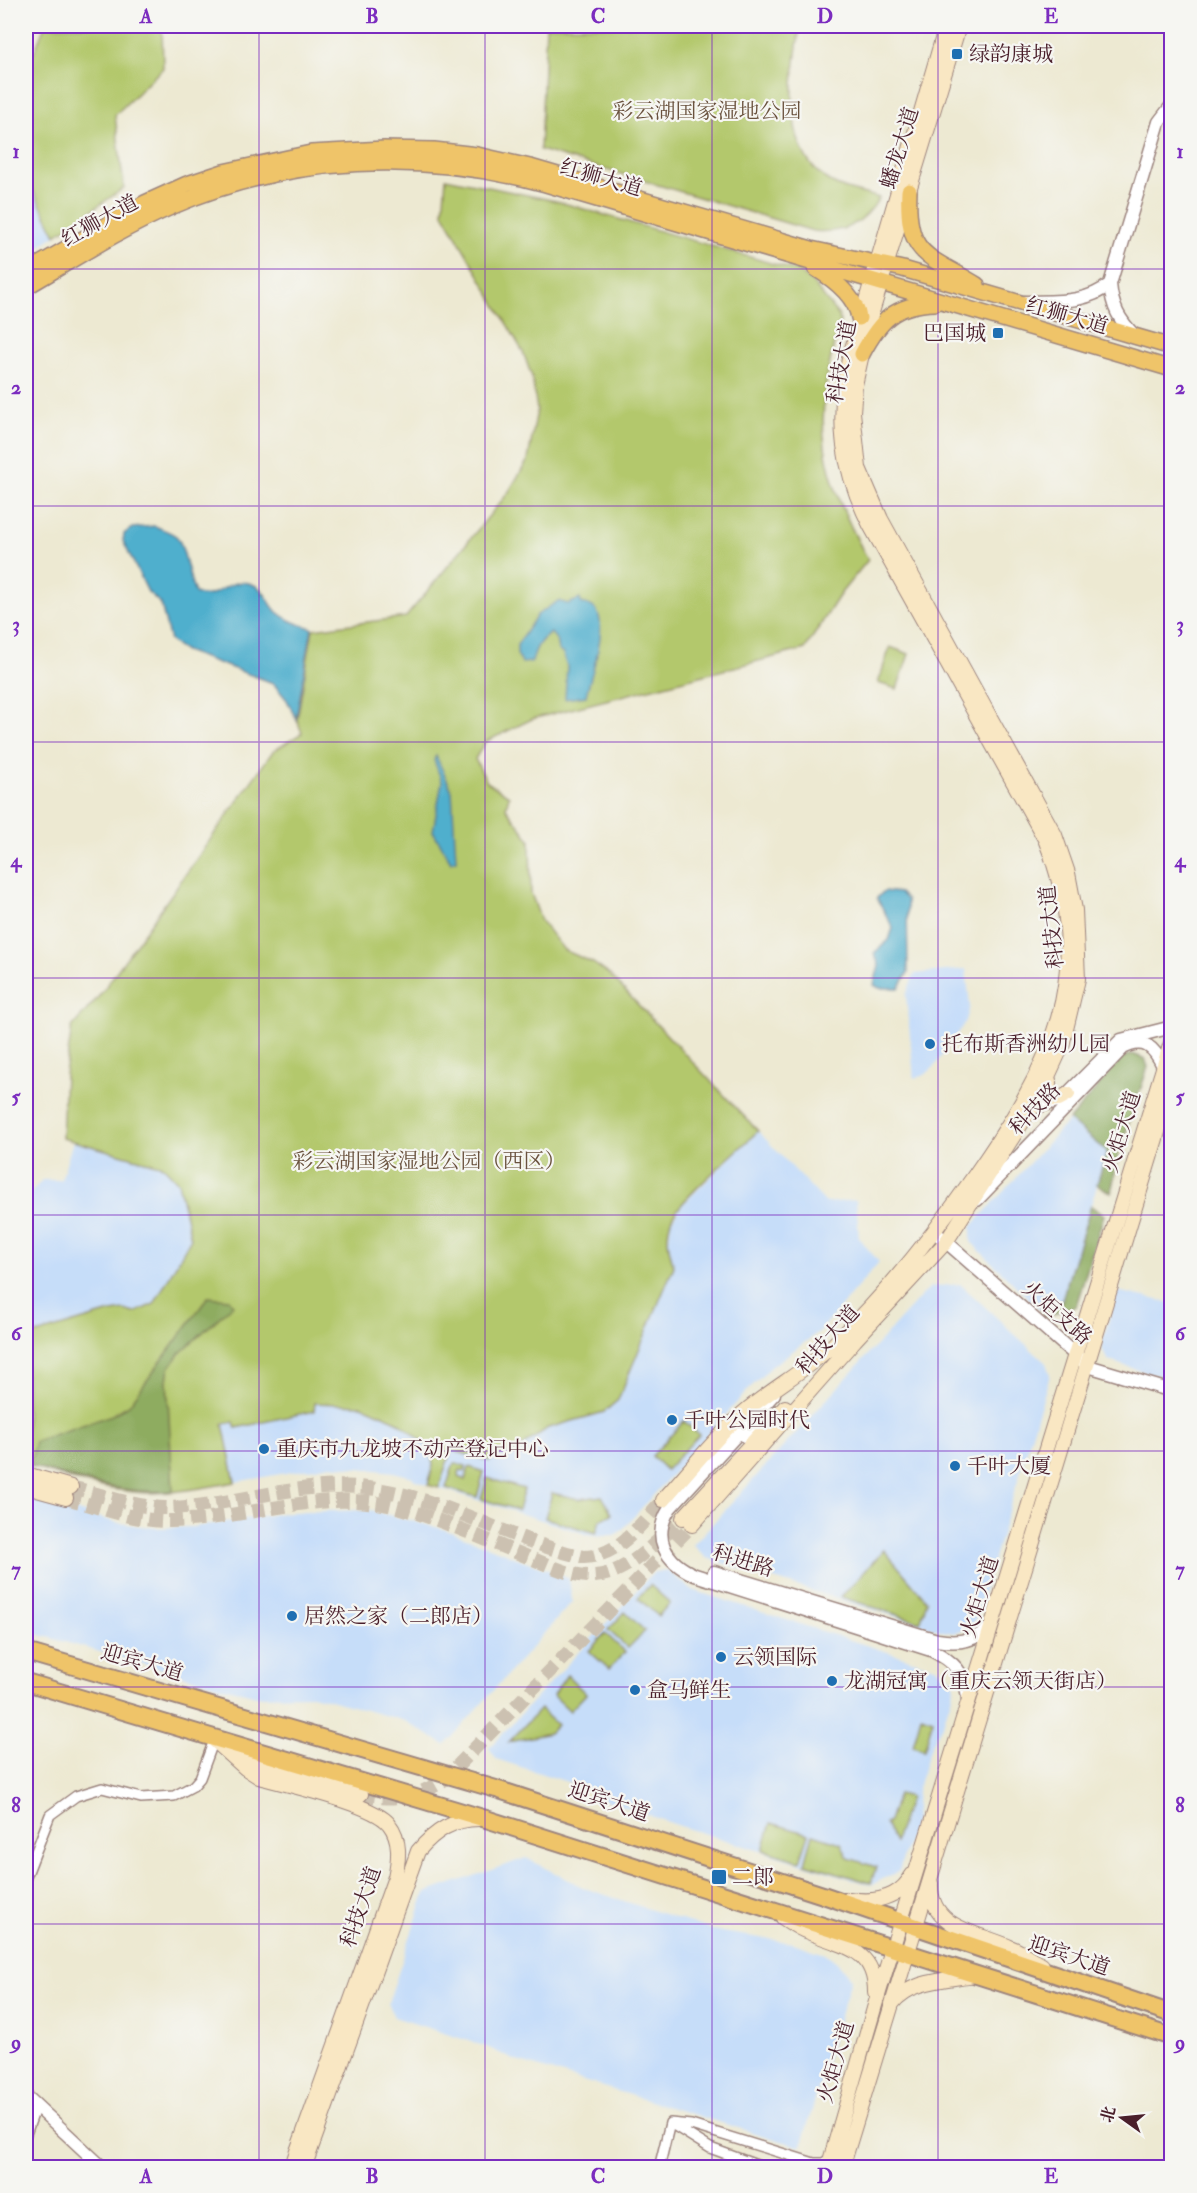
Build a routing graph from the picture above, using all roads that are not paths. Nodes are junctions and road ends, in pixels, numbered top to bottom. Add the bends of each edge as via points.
1 (946, 26) edge
2 (959, 26) edge
3 (1172, 105) edge
4 (909, 191) junction
5 (734, 238) junction
6 (880, 265) junction
7 (26, 272) edge
8 (875, 281) junction
9 (1110, 284) junction
10 (26, 287) edge
11 (993, 295) junction
12 (1018, 302) junction
13 (949, 303) junction
14 (859, 318) junction
15 (1136, 337) junction
16 (1172, 347) edge
17 (861, 354) junction
18 (1172, 369) edge
19 (1172, 1027) edge
20 (1172, 1039) edge
21 (1163, 1066) junction
22 (1051, 1072) junction
23 (1172, 1086) edge
24 (1068, 1094) junction
25 (1033, 1108) junction
26 (1014, 1118) junction
27 (966, 1212) junction
28 (935, 1232) junction
29 (946, 1242) junction
30 (855, 1340) junction
31 (1076, 1356) junction
32 (1088, 1366) junction
33 (780, 1387) junction
34 (1172, 1391) edge
35 (789, 1403) junction
36 (26, 1474) edge
37 (26, 1487) edge
38 (663, 1500) tunnel mouth
39 (993, 1623) junction
40 (943, 1641) junction
41 (931, 1650) junction
42 (26, 1652) edge
43 (26, 1659) edge
44 (101, 1674) junction
45 (26, 1682) edge
46 (968, 1705) junction
47 (214, 1740) junction
48 (231, 1756) junction
49 (361, 1794) tunnel mouth
50 (486, 1819) junction
51 (922, 1854) junction
52 (933, 1865) junction
53 (26, 1877) edge
54 (823, 1895) junction
55 (771, 1911) junction
56 (794, 1918) junction
57 (907, 1925) junction
58 (899, 1951) junction
59 (976, 1974) junction
60 (1062, 1977) junction
61 (874, 2005) junction
62 (888, 2011) junction
63 (1172, 2014) edge
64 (1172, 2037) edge
65 (26, 2096) edge
66 (36, 2106) junction
67 (670, 2123) junction
68 (26, 2133) edge
69 (830, 2163) edge
70 (103, 2168) edge
71 (291, 2168) edge
72 (304, 2168) edge
73 (659, 2168) edge
74 (765, 2168) edge
75 (842, 2168) edge

1 - 6 main road, 蟠龙大道
2 - 4 main road, 蟠龙大道
3 - 9 street via 1159,122
4 - 6 main road, 蟠龙大道
4 - 11 main road via 909,230 919,248
5 - 8 main road, 红狮大道
5 - 10 main road, 红狮大道 via 492,171 431,163 361,163 262,176 191,198 151,216
5 - 14 main road via 822,272 855,303
6 - 7 main road, 红狮大道 via 811,249 511,162 454,152 396,149 287,156 188,184 145,203
6 - 8 main road, 蟠龙大道
6 - 11 main road, 红狮大道
8 - 13 main road, 红狮大道
8 - 14 main road, 科技大道
8 - 17 main road, 科技大道
9 - 12 street via 1100,292 1075,300
9 - 15 street via 1114,309
11 - 12 main road, 红狮大道
12 - 15 main road, 红狮大道
13 - 17 main road via 902,308 878,327
13 - 18 main road, 红狮大道
14 - 26 main road, 科技大道 via 841,411 844,451 856,497 1037,821 1052,856 1064,903 1068,955 1059,1020 1046,1059
15 - 16 main road, 红狮大道
17 - 22 main road, 科技大道 via 853,412 859,468 867,493 1046,816 1068,873 1077,932 1078,978 1069,1024
19 - 24 street, 科技路 via 1121,1040
20 - 21 main road, 火炬大道
21 - 27 street, 科技路 via 1153,1047 1147,1044 1123,1048
21 - 31 main road, 火炬大道
22 - 24 main road via 1050,1095 1056,1100
22 - 25 main road, 科技大道
23 - 32 main road, 火炬大道
24 - 25 street, 科技路 via 1056,1104
25 - 26 street, 科技路
25 - 27 main road, 科技大道
26 - 28 main road, 科技大道
27 - 29 main road, 科技大道
28 - 29 street, 火炬支路
28 - 33 main road, 科技大道 via 833,1345
29 - 30 main road, 科技大道
29 - 31 street, 火炬支路
30 - 35 main road
30 - 35 main road, 科技大道 via 687,1522
31 - 32 street, 火炬支路
31 - 39 main road, 火炬大道
32 - 34 street, 火炬支路
32 - 52 main road, 火炬大道
33 - 38 main road, 科技大道 via 737,1419
33 - 41 street via 670,1508 661,1528 666,1552 675,1564 695,1575
35 - 40 street, 科进路 via 748,1433 675,1512 668,1529 672,1549 697,1567
36 - 37 main road via 69,1493
39 - 40 street, 科进路 via 976,1637
39 - 46 main road, 火炬大道
40 - 41 street via 957,1647 958,1653 951,1656
41 - 46 street via 962,1673
42 - 44 highway, 迎宾大道
43 - 44 highway via 74,1672
44 - 54 highway, 迎宾大道 via 496,1789
45 - 47 highway
46 - 51 main road, 火炬大道
47 - 48 main road, 科技大道
47 - 50 highway
47 - 53 street via 200,1778 174,1796 141,1798 102,1788 76,1796 50,1815
48 - 49 main road, 科技大道
48 - 71 main road, 科技大道 via 259,1777 373,1811 390,1824 398,1843 395,1877
50 - 55 highway
50 - 72 main road, 科技大道 via 450,1824 418,1851
51 - 54 main road via 903,1889 889,1897 863,1902
51 - 57 main road, 火炬大道
52 - 57 main road, 火炬大道
52 - 60 main road via 932,1897 949,1922 1010,1946
54 - 56 highway via 829,1907 826,1914
54 - 57 highway, 迎宾大道
55 - 56 highway
55 - 61 main road via 807,1932 858,1952 874,1977
56 - 58 highway
57 - 58 main road, 火炬大道
57 - 60 highway, 迎宾大道
58 - 59 highway
58 - 61 main road, 火炬大道
58 - 62 main road, 火炬大道
59 - 60 highway via 976,1965 984,1961
59 - 62 main road via 915,1987 898,1997
59 - 64 highway
60 - 63 highway, 迎宾大道
61 - 69 main road, 火炬大道
62 - 75 main road, 火炬大道
65 - 66 street
66 - 68 street
66 - 70 street
67 - 69 street via 691,2125 814,2163
67 - 73 street
67 - 74 street via 710,2148

